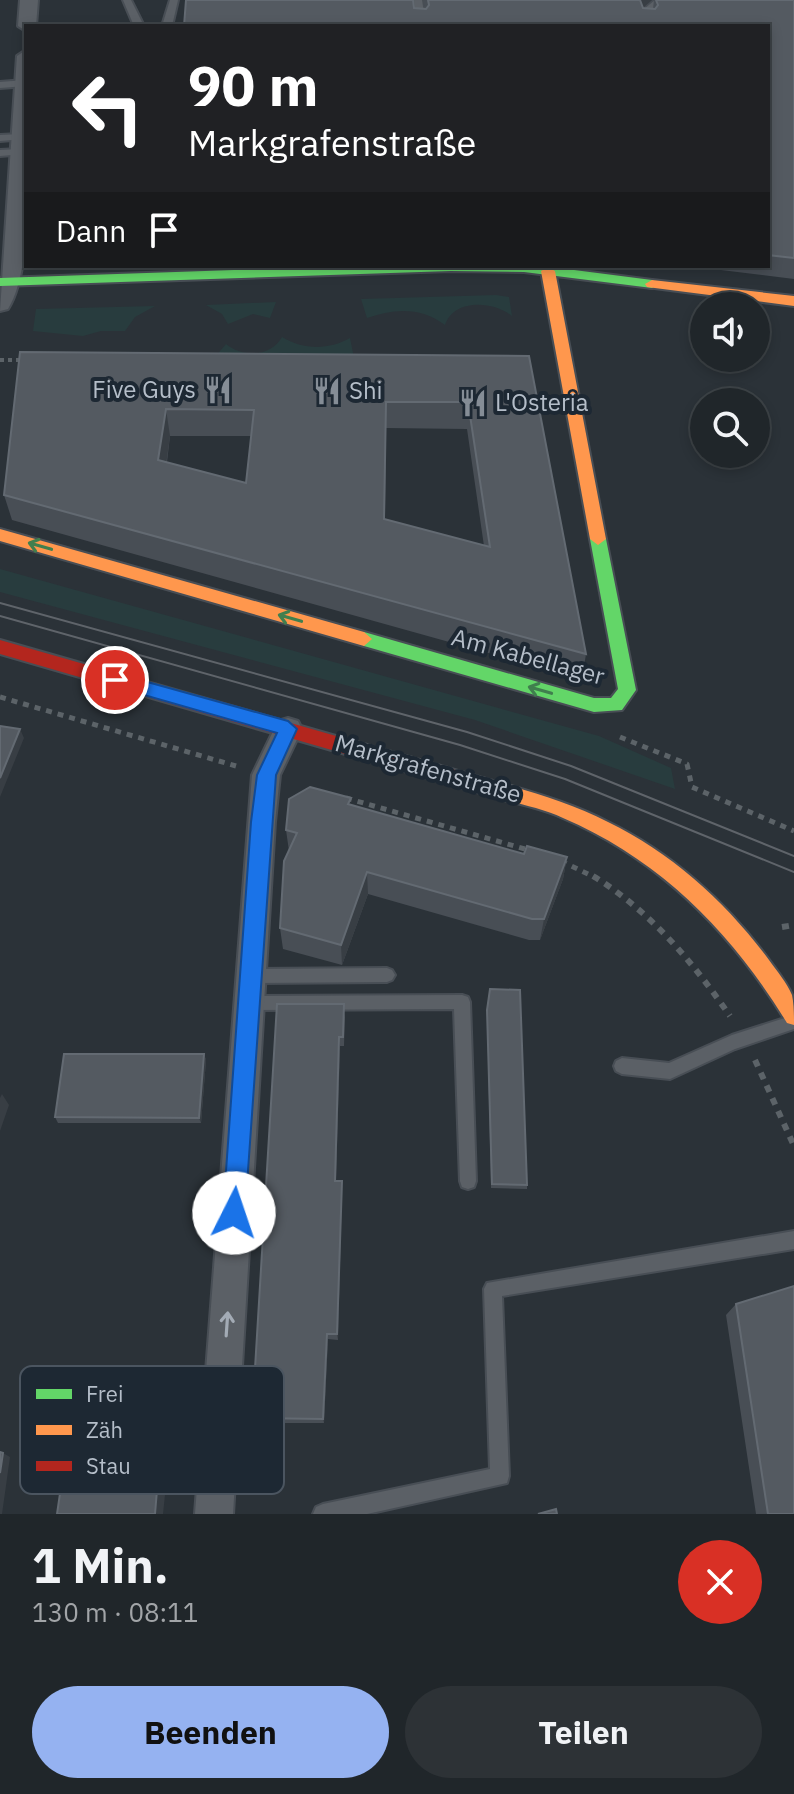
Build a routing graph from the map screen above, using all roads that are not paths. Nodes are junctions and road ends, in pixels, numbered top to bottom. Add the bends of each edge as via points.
1 (29, 0) edge
2 (127, 0) edge
3 (174, 0) edge
4 (418, 0) edge
5 (660, 0) edge
6 (27, 24) edge
7 (138, 24) edge
8 (168, 24) edge
9 (421, 24) edge
10 (646, 24) edge
11 (0, 85) edge
12 (24, 91) edge
13 (24, 95) edge
14 (10, 145) edge
15 (6, 249) edge
16 (477, 268) edge
17 (520, 268) edge
18 (576, 270) edge
19 (548, 271) junction
20 (5, 282) edge
21 (794, 301) edge
22 (0, 304) edge
23 (0, 535) edge
24 (0, 647) edge
25 (288, 729) junction
26 (387, 975) dead end
27 (249, 990) junction
28 (793, 1010) edge
29 (622, 1066) dead end
30 (468, 1181) dead end
31 (794, 1240) edge
32 (224, 1366) edge
33 (215, 1494) edge
34 (214, 1514) edge
35 (323, 1514) edge

1 - 6 street
2 - 7 lane
3 - 8 lane
4 - 9 lane
5 - 10 lane via 643,14
11 - 12 lane
13 - 14 street
14 - 15 street
15 - 20 street
16 - 20 street
17 - 19 street
18 - 19 street
18 - 21 street
19 -> 23 street, Am Kabellager via 627,690 616,705 594,705
20 - 22 street
24 - 25 street, Markgrafenstraße
25 - 27 street via 266,775
25 - 28 street, Markgrafenstraße via 569,811 636,846 698,891 749,945
26 - 27 lane
27 - 30 lane via 462,1002
32 -> 27 street
28 - 29 lane via 670,1071
31 - 35 lane via 493,1289 500,1476
34 -> 33 street

